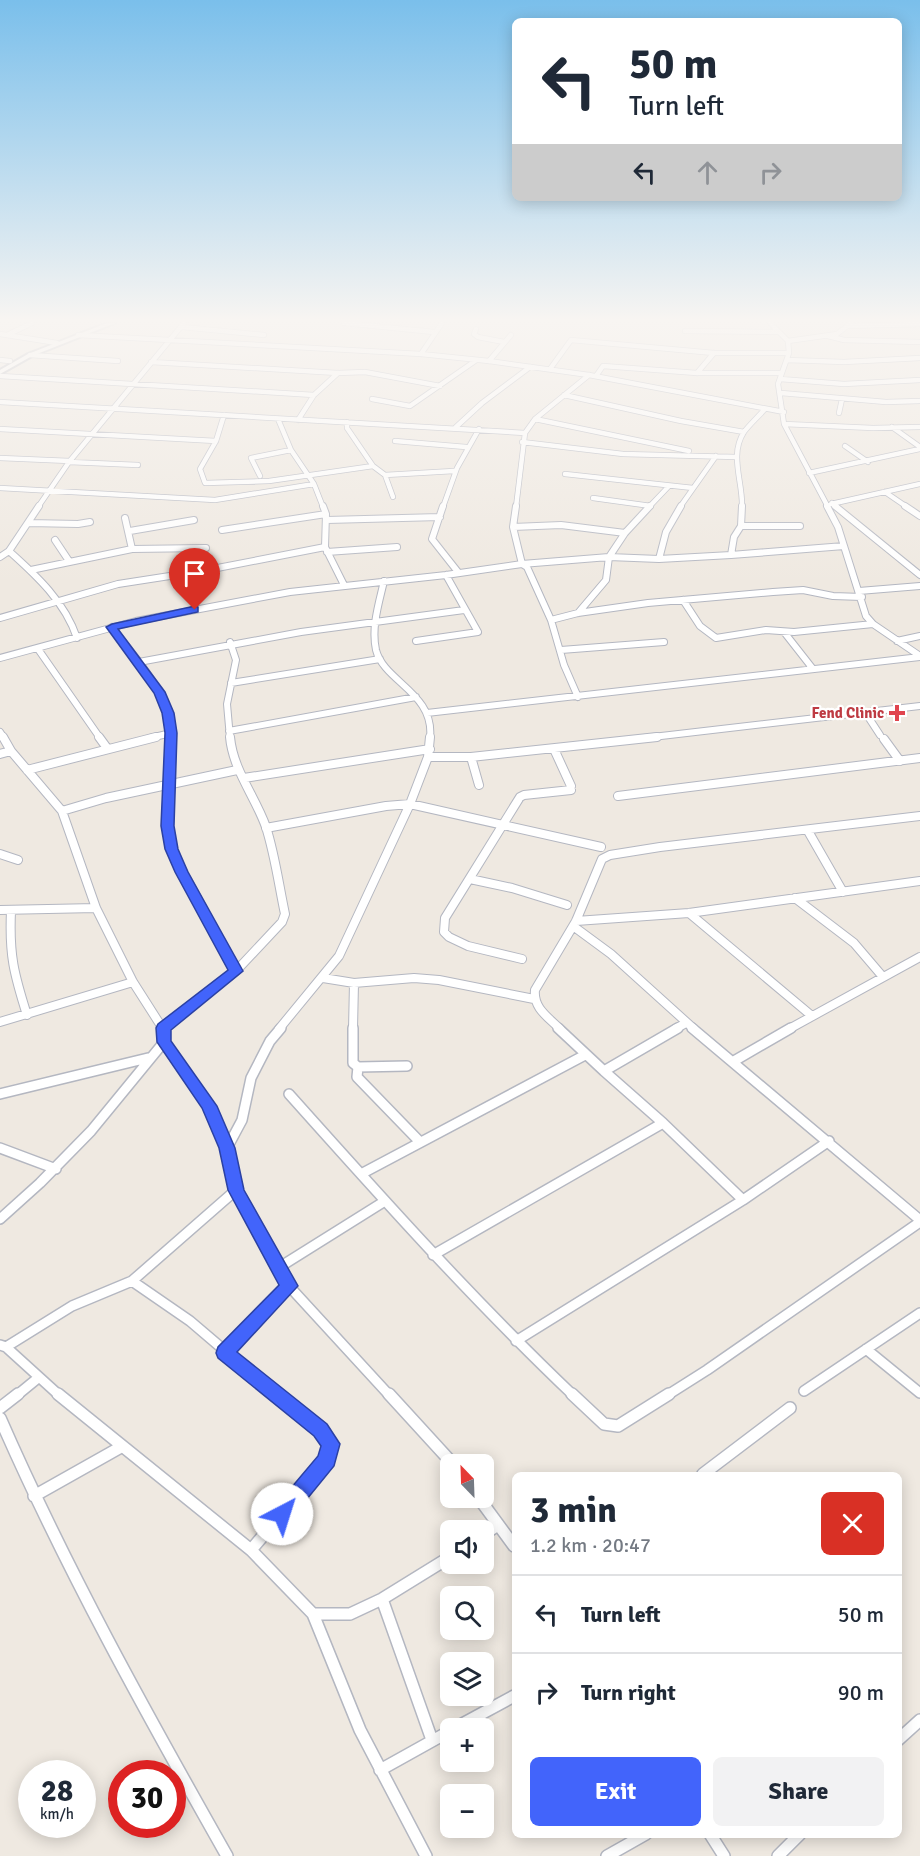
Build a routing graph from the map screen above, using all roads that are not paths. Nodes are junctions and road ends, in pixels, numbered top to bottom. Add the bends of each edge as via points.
1 (113, 409) edge
2 (124, 410) edge
3 (305, 410) edge
4 (475, 410) edge
5 (546, 410) edge
6 (630, 410) edge
7 (764, 410) joint
8 (840, 410) edge
9 (784, 412) joint
10 (839, 413) dead end
11 (224, 415) junction
12 (278, 419) junction
13 (535, 419) junction
14 (298, 420) junction
15 (347, 422) junction
16 (784, 424) junction
17 (892, 427) junction
18 (920, 427) edge
19 (456, 428) junction
20 (0, 429) edge
21 (480, 429) junction
22 (744, 432) junction
23 (525, 433) junction
24 (93, 434) junction
25 (216, 441) junction
26 (395, 441) dead end
27 (522, 442) junction
28 (845, 446) dead end
29 (466, 447) junction
30 (920, 448) edge
31 (291, 450) junction
32 (699, 454) junction
33 (716, 456) junction
34 (736, 457) junction
35 (0, 458) edge
36 (70, 462) junction
37 (868, 462) junction
38 (138, 465) dead end
39 (373, 466) junction
40 (454, 471) junction
41 (809, 473) junction
42 (565, 474) dead end
43 (385, 475) junction
44 (260, 476) dead end
45 (308, 476) junction
46 (920, 483) edge
47 (314, 484) junction
48 (669, 486) junction
49 (0, 488) edge
50 (693, 488) junction
51 (51, 490) junction
52 (885, 492) junction
53 (393, 497) dead end
54 (593, 498) dead end
55 (829, 504) junction
56 (651, 506) junction
57 (920, 516) edge
58 (327, 517) junction
59 (440, 518) junction
60 (125, 519) dead end
61 (194, 520) dead end
62 (90, 522) dead end
63 (29, 523) junction
64 (513, 526) junction
65 (741, 526) junction
66 (800, 526) dead end
67 (222, 530) dead end
68 (129, 531) junction
69 (625, 533) junction
70 (55, 540) dead end
71 (844, 546) junction
72 (398, 547) dead end
73 (206, 548) dead end
74 (132, 549) junction
75 (326, 549) junction
76 (9, 551) junction
77 (731, 555) junction
78 (0, 557) edge
79 (609, 557) junction
80 (659, 559) junction
81 (69, 561) junction
82 (522, 564) junction
83 (31, 570) junction
84 (458, 572) junction
85 (446, 575) junction
86 (920, 575) edge
87 (384, 581) junction
88 (344, 585) junction
89 (920, 586) edge
90 (860, 594) junction
91 (683, 600) junction
92 (58, 603) junction
93 (464, 610) junction
94 (578, 613) junction
95 (0, 618) edge
96 (375, 620) junction
97 (551, 620) junction
98 (873, 624) junction
99 (112, 627) junction
100 (784, 632) junction
101 (920, 636) edge
102 (77, 638) junction
103 (416, 641) dead end
104 (897, 641) junction
105 (230, 642) junction
106 (664, 642) dead end
107 (38, 649) junction
108 (561, 650) junction
109 (920, 656) edge
110 (0, 658) edge
111 (380, 659) junction
112 (139, 662) junction
113 (813, 669) junction
114 (231, 684) junction
115 (416, 697) junction
116 (578, 697) junction
117 (920, 706) edge
118 (865, 712) junction
119 (427, 713) junction
120 (229, 731) junction
121 (0, 732) edge
122 (171, 733) junction
123 (107, 748) junction
124 (430, 749) junction
125 (554, 749) junction
126 (11, 751) junction
127 (0, 754) edge
128 (428, 757) junction
129 (471, 757) junction
130 (920, 759) edge
131 (900, 761) junction
132 (27, 770) junction
133 (237, 770) junction
134 (244, 778) junction
135 (169, 785) junction
136 (479, 785) dead end
137 (618, 796) dead end
138 (410, 804) junction
139 (62, 811) junction
140 (920, 816) edge
141 (502, 825) junction
142 (266, 828) junction
143 (808, 831) junction
144 (601, 848) dead end
145 (0, 854) edge
146 (18, 860) dead end
147 (470, 879) junction
148 (920, 881) edge
149 (843, 892) junction
150 (795, 898) junction
151 (567, 905) dead end
152 (96, 908) junction
153 (0, 910) edge
154 (11, 911) junction
155 (688, 913) junction
156 (575, 923) junction
157 (920, 957) edge
158 (522, 959) dead end
159 (236, 971) junction
160 (883, 977) junction
161 (323, 978) junction
162 (133, 982) junction
163 (354, 983) junction
164 (534, 999) junction
165 (27, 1015) junction
166 (812, 1016) junction
167 (0, 1022) edge
168 (686, 1023) junction
169 (163, 1028) junction
170 (164, 1042) junction
171 (585, 1055) junction
172 (148, 1058) junction
173 (734, 1061) junction
174 (407, 1066) dead end
175 (358, 1067) junction
176 (604, 1071) junction
177 (0, 1094) edge
178 (290, 1094) dead end
179 (663, 1123) junction
180 (829, 1141) junction
181 (420, 1142) junction
182 (0, 1148) edge
183 (227, 1148) junction
184 (56, 1169) junction
185 (361, 1173) junction
186 (236, 1190) junction
187 (743, 1200) junction
188 (385, 1202) junction
189 (0, 1219) edge
190 (920, 1221) edge
191 (433, 1255) junction
192 (278, 1268) junction
193 (132, 1281) junction
194 (289, 1286) junction
195 (920, 1313) edge
196 (516, 1341) junction
197 (3, 1346) edge
198 (866, 1349) junction
199 (225, 1353) junction
200 (38, 1378) junction
201 (804, 1391) dead end
202 (920, 1393) edge
203 (0, 1408) edge
204 (790, 1408) dead end
205 (0, 1418) edge
206 (121, 1447) junction
207 (444, 1454) edge
208 (705, 1472) edge
209 (34, 1497) junction
210 (486, 1508) edge
211 (498, 1525) junction
212 (494, 1528) edge
213 (512, 1543) edge
214 (251, 1550) junction
215 (440, 1563) edge
216 (382, 1599) junction
217 (313, 1614) junction
218 (512, 1697) edge
219 (473, 1718) edge
220 (920, 1720) edge
221 (440, 1736) edge
222 (902, 1736) edge
223 (432, 1740) junction
224 (380, 1770) junction
225 (639, 1838) edge
226 (713, 1838) edge
227 (796, 1838) edge
228 (226, 1856) edge
229 (426, 1856) edge
230 (607, 1856) edge
231 (724, 1856) edge
232 (778, 1856) edge

1 - 24 street
2 - 11 street
3 - 14 street
4 - 19 street
5 - 13 street
6 - 22 street
7 - 9 street
7 - 22 street
8 - 10 street
9 - 16 street
11 - 12 street
11 - 25 street
12 - 14 street
12 - 31 street
13 - 23 street
13 - 32 street
14 - 15 street
15 - 19 street
15 - 39 street via 346,428
16 - 17 street
16 - 41 street
17 - 18 street
17 - 30 street
19 - 21 street
20 - 24 street
21 - 23 street
21 - 29 street
22 - 34 street
23 - 27 street
24 - 25 street
24 - 36 street
25 - 45 street via 200,469 205,483
26 - 29 street
27 - 32 street via 623,454
27 - 64 street
28 - 37 street
29 - 40 street
30 - 37 street
31 - 44 street via 251,458
31 - 45 street
32 - 33 street
33 - 34 street
33 - 50 street
34 - 65 street
35 - 36 street
36 - 38 street
36 - 51 street
37 - 41 street
39 - 43 street
39 - 45 street
40 - 43 street
40 - 59 street
41 - 55 street
42 - 48 street
43 - 53 street
45 - 47 street
46 - 52 street
47 - 51 street via 215,500
47 - 58 street
48 - 50 street
48 - 56 street
49 - 51 street
50 - 80 street via 660,544
51 - 63 street
52 - 55 street
52 - 57 street
54 - 56 street
55 - 71 street
55 - 86 street
56 - 69 street
58 - 59 street
58 - 67 street
58 - 75 street
59 - 84 street via 432,539
60 - 68 street
61 - 68 street
62 - 63 street
63 - 76 street
64 - 69 street via 561,525
64 - 82 street
65 - 66 street
65 - 77 street via 734,537
68 - 74 street
69 - 79 street
70 - 81 street
71 - 77 street
71 - 90 street
72 - 75 street
73 - 74 street
74 - 81 street
75 - 88 street
75 - 92 street via 118,584
76 - 78 street
76 - 83 street
77 - 80 street
79 - 80 street
79 - 82 street
79 - 94 street via 606,580
81 - 83 street
82 - 84 street
82 - 97 street via 527,567
83 - 92 street
84 - 85 street
85 - 87 street
85 - 93 street
87 - 88 street
87 - 96 street
88 - 99 street via 255,598
89 - 90 street
90 - 91 street via 833,596 797,590
90 - 98 street via 866,616
91 - 94 street
91 - 100 street via 699,626 716,638 766,630
92 - 95 street
92 - 102 street via 74,626
93 - 96 street
93 - 103 street via 478,632
94 - 97 street
96 - 105 street
96 - 111 street
97 - 108 street
98 - 100 street
98 - 104 street
99 - 102 street
99 - 112 street
100 - 113 street
101 - 104 street
102 - 107 street
104 - 109 street
105 - 112 street
105 - 114 street via 236,660
106 - 108 street
107 - 110 street
107 - 123 street
108 - 116 street
109 - 113 street
111 - 114 street
111 - 115 street
112 - 122 street via 160,692
113 - 116 street
114 - 120 street via 227,704
115 - 119 street
115 - 120 street
116 - 119 street
117 - 118 street
118 - 125 street
118 - 131 street
119 - 124 street
120 - 133 street
121 - 126 street
122 - 123 street
122 - 135 street
123 - 132 street
124 - 128 street
124 - 134 street
125 - 129 street
125 - 141 street via 571,788 520,797
126 - 127 street
126 - 132 street
128 - 129 street
128 - 138 street
129 - 136 street
130 - 131 street
131 - 137 street
132 - 139 street
133 - 134 street
133 - 135 street
134 - 142 street
135 - 139 street
135 - 159 street via 167,826 171,849
138 - 141 street
138 - 142 street
138 - 161 street via 339,956
139 - 152 street
140 - 143 street
141 - 144 street
141 - 147 street
142 - 159 street via 285,914
143 - 149 street
143 - 156 street via 606,856
145 - 146 street
147 - 151 street
147 - 158 street via 445,918 444,932 454,940
148 - 149 street
149 - 150 street
150 - 155 street
150 - 160 street via 853,942
152 - 154 street
152 - 162 street
153 - 154 street
154 - 165 street via 9,946
155 - 156 street
155 - 166 street
156 - 164 street via 535,990
156 - 168 street
157 - 160 street
159 - 169 street
160 - 166 street
161 - 163 street
161 - 183 street via 270,1041 251,1078 242,1120
162 - 165 street
162 - 169 street
163 - 164 street via 439,980
163 - 175 street via 352,1061
164 - 171 street
165 - 167 street
166 - 173 street
168 - 173 street
168 - 176 street
169 - 170 street
170 - 172 street
170 - 183 street via 209,1106
171 - 176 street
171 - 181 street
172 - 177 street
172 - 184 street via 105,1117
173 - 180 street
174 - 175 street
175 - 181 street via 357,1077
176 - 179 street
178 - 185 street
179 - 187 street
179 - 191 street
180 - 187 street
180 - 190 street
181 - 185 street
182 - 184 street
183 - 186 street
184 - 189 street
185 - 188 street
186 - 192 street
186 - 193 street
187 - 196 street
188 - 191 street
188 - 192 street
190 - 196 street via 707,1370 618,1426 604,1424
191 - 196 street
192 - 194 street
193 - 197 street via 72,1306
193 - 199 street via 190,1321
194 - 199 street
194 - 207 street
195 - 198 street
197 - 200 street
198 - 201 street
198 - 202 street
199 - 214 street via 320,1430 331,1444 327,1460
200 - 203 street
200 - 206 street
204 - 208 street
205 - 209 street
206 - 209 street
206 - 214 street
209 - 228 street via 135,1695
210 - 211 street
211 - 212 street
211 - 213 street
214 - 217 street
215 - 216 street
216 - 217 street via 350,1614
216 - 223 street
217 - 224 street
218 - 219 street
220 - 222 street
221 - 223 street
223 - 224 street
224 - 229 street
225 - 230 street
226 - 231 street
227 - 232 street

